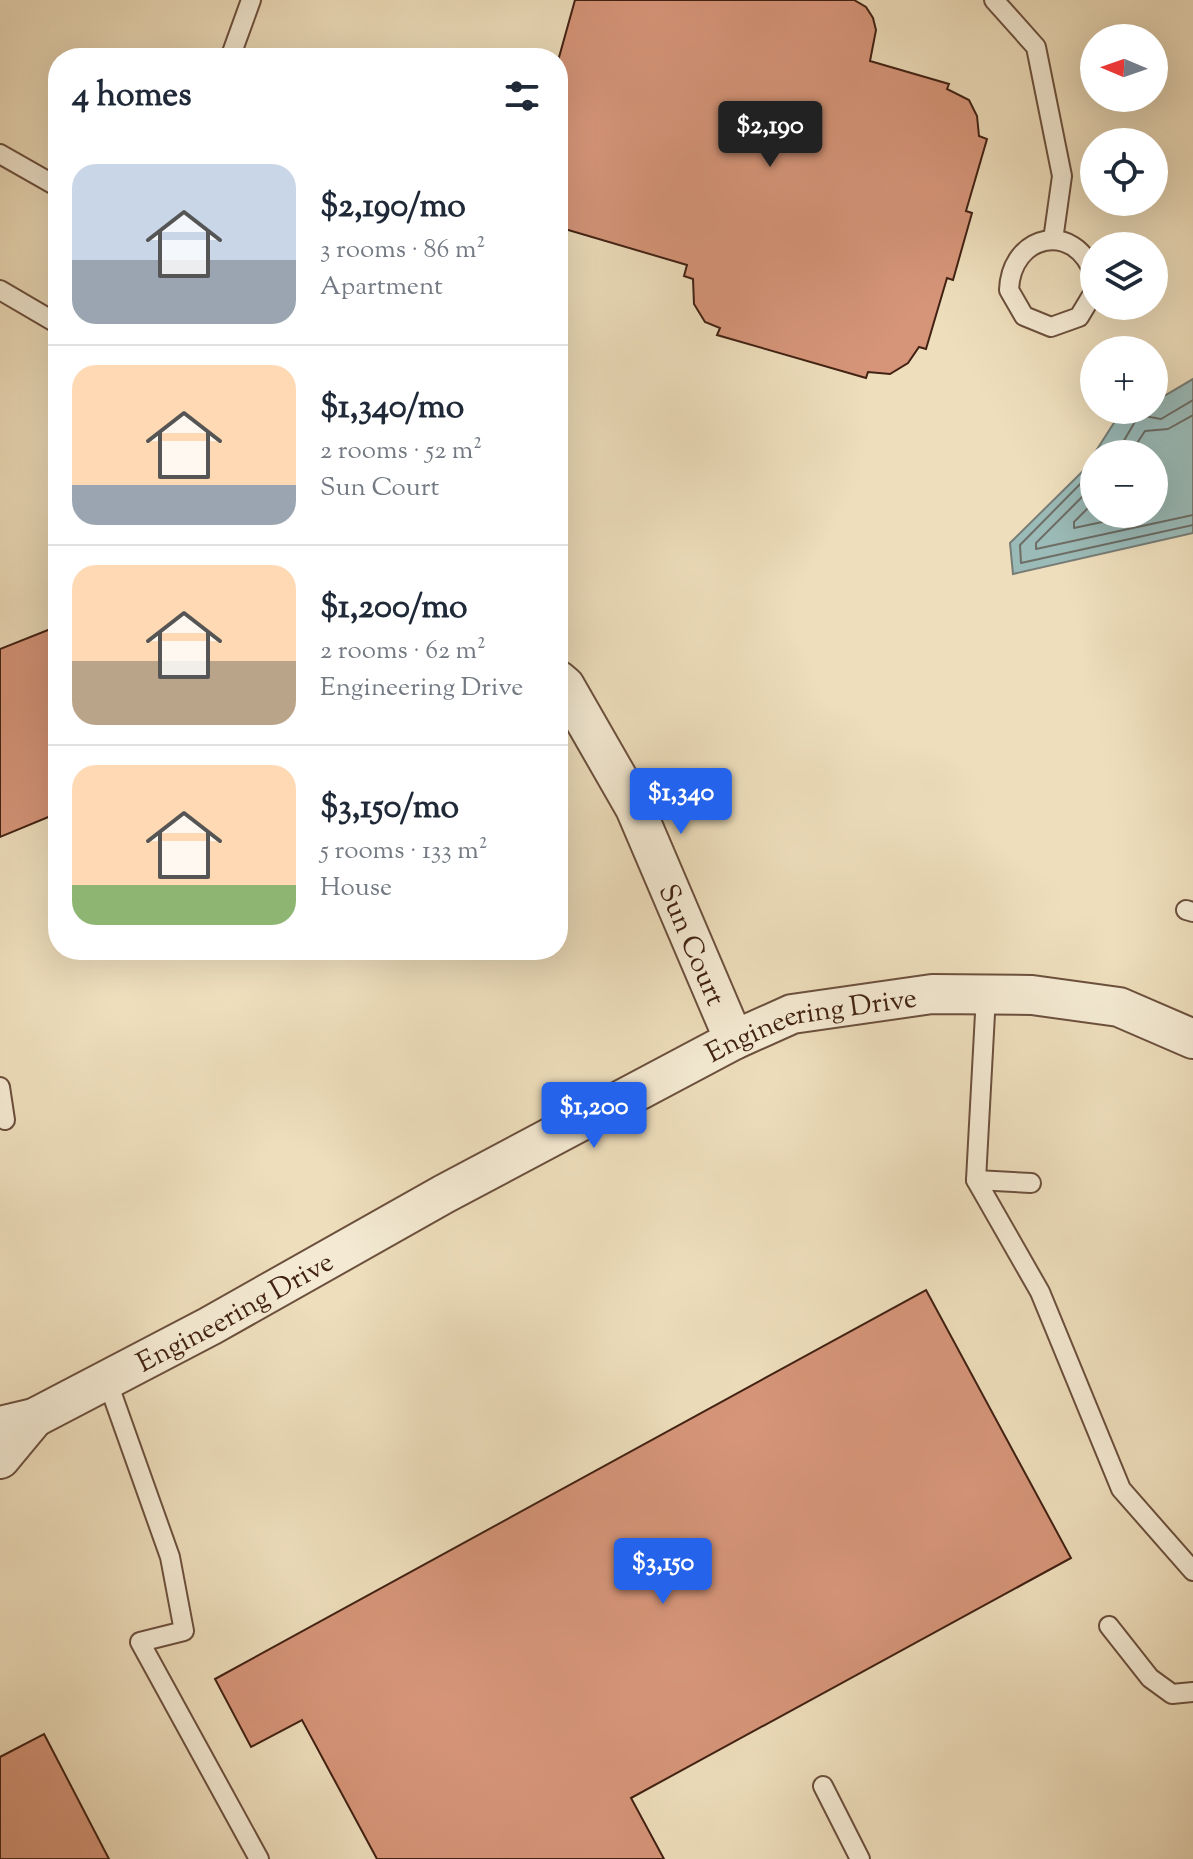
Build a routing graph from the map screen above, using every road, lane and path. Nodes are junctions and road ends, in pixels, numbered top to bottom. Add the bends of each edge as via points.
1 (251, 0) edge
2 (994, 0) edge
3 (234, 48) edge
4 (0, 154) edge
5 (48, 181) edge
6 (1053, 240) junction
7 (1080, 250) edge
8 (0, 290) edge
9 (1080, 313) edge
10 (48, 318) edge
11 (568, 700) edge
12 (986, 995) junction
13 (1193, 1039) edge
14 (734, 1040) junction
15 (0, 1087) edge
16 (5, 1120) dead end
17 (976, 1180) junction
18 (1031, 1183) dead end
19 (107, 1380) junction
20 (17, 1422) edge
21 (0, 1459) edge
22 (1193, 1571) edge
23 (1109, 1626) dead end
24 (1193, 1692) edge
25 (823, 1786) dead end
26 (259, 1859) edge
27 (860, 1859) edge

1 - 3 lane
2 - 6 lane via 1036,47 1062,176
4 - 5 lane
6 - 7 lane
6 - 9 lane via 1038,243 1015,261 1009,290 1014,304 1036,324 1066,325
8 - 10 lane
11 - 14 street, Sun Court via 635,808
12 - 13 street, Engineering Drive via 1032,995 1119,1007
12 - 14 street, Engineering Drive via 932,994 852,1003 792,1014
12 - 17 lane
14 - 19 street, Engineering Drive
15 - 16 lane
17 - 18 lane
17 - 22 lane via 1040,1292 1121,1489
19 - 20 street, Engineering Drive
19 - 26 lane via 170,1557 184,1631 140,1642
20 - 21 street, Engineering Drive
23 - 24 lane via 1150,1678 1172,1694
25 - 27 lane

